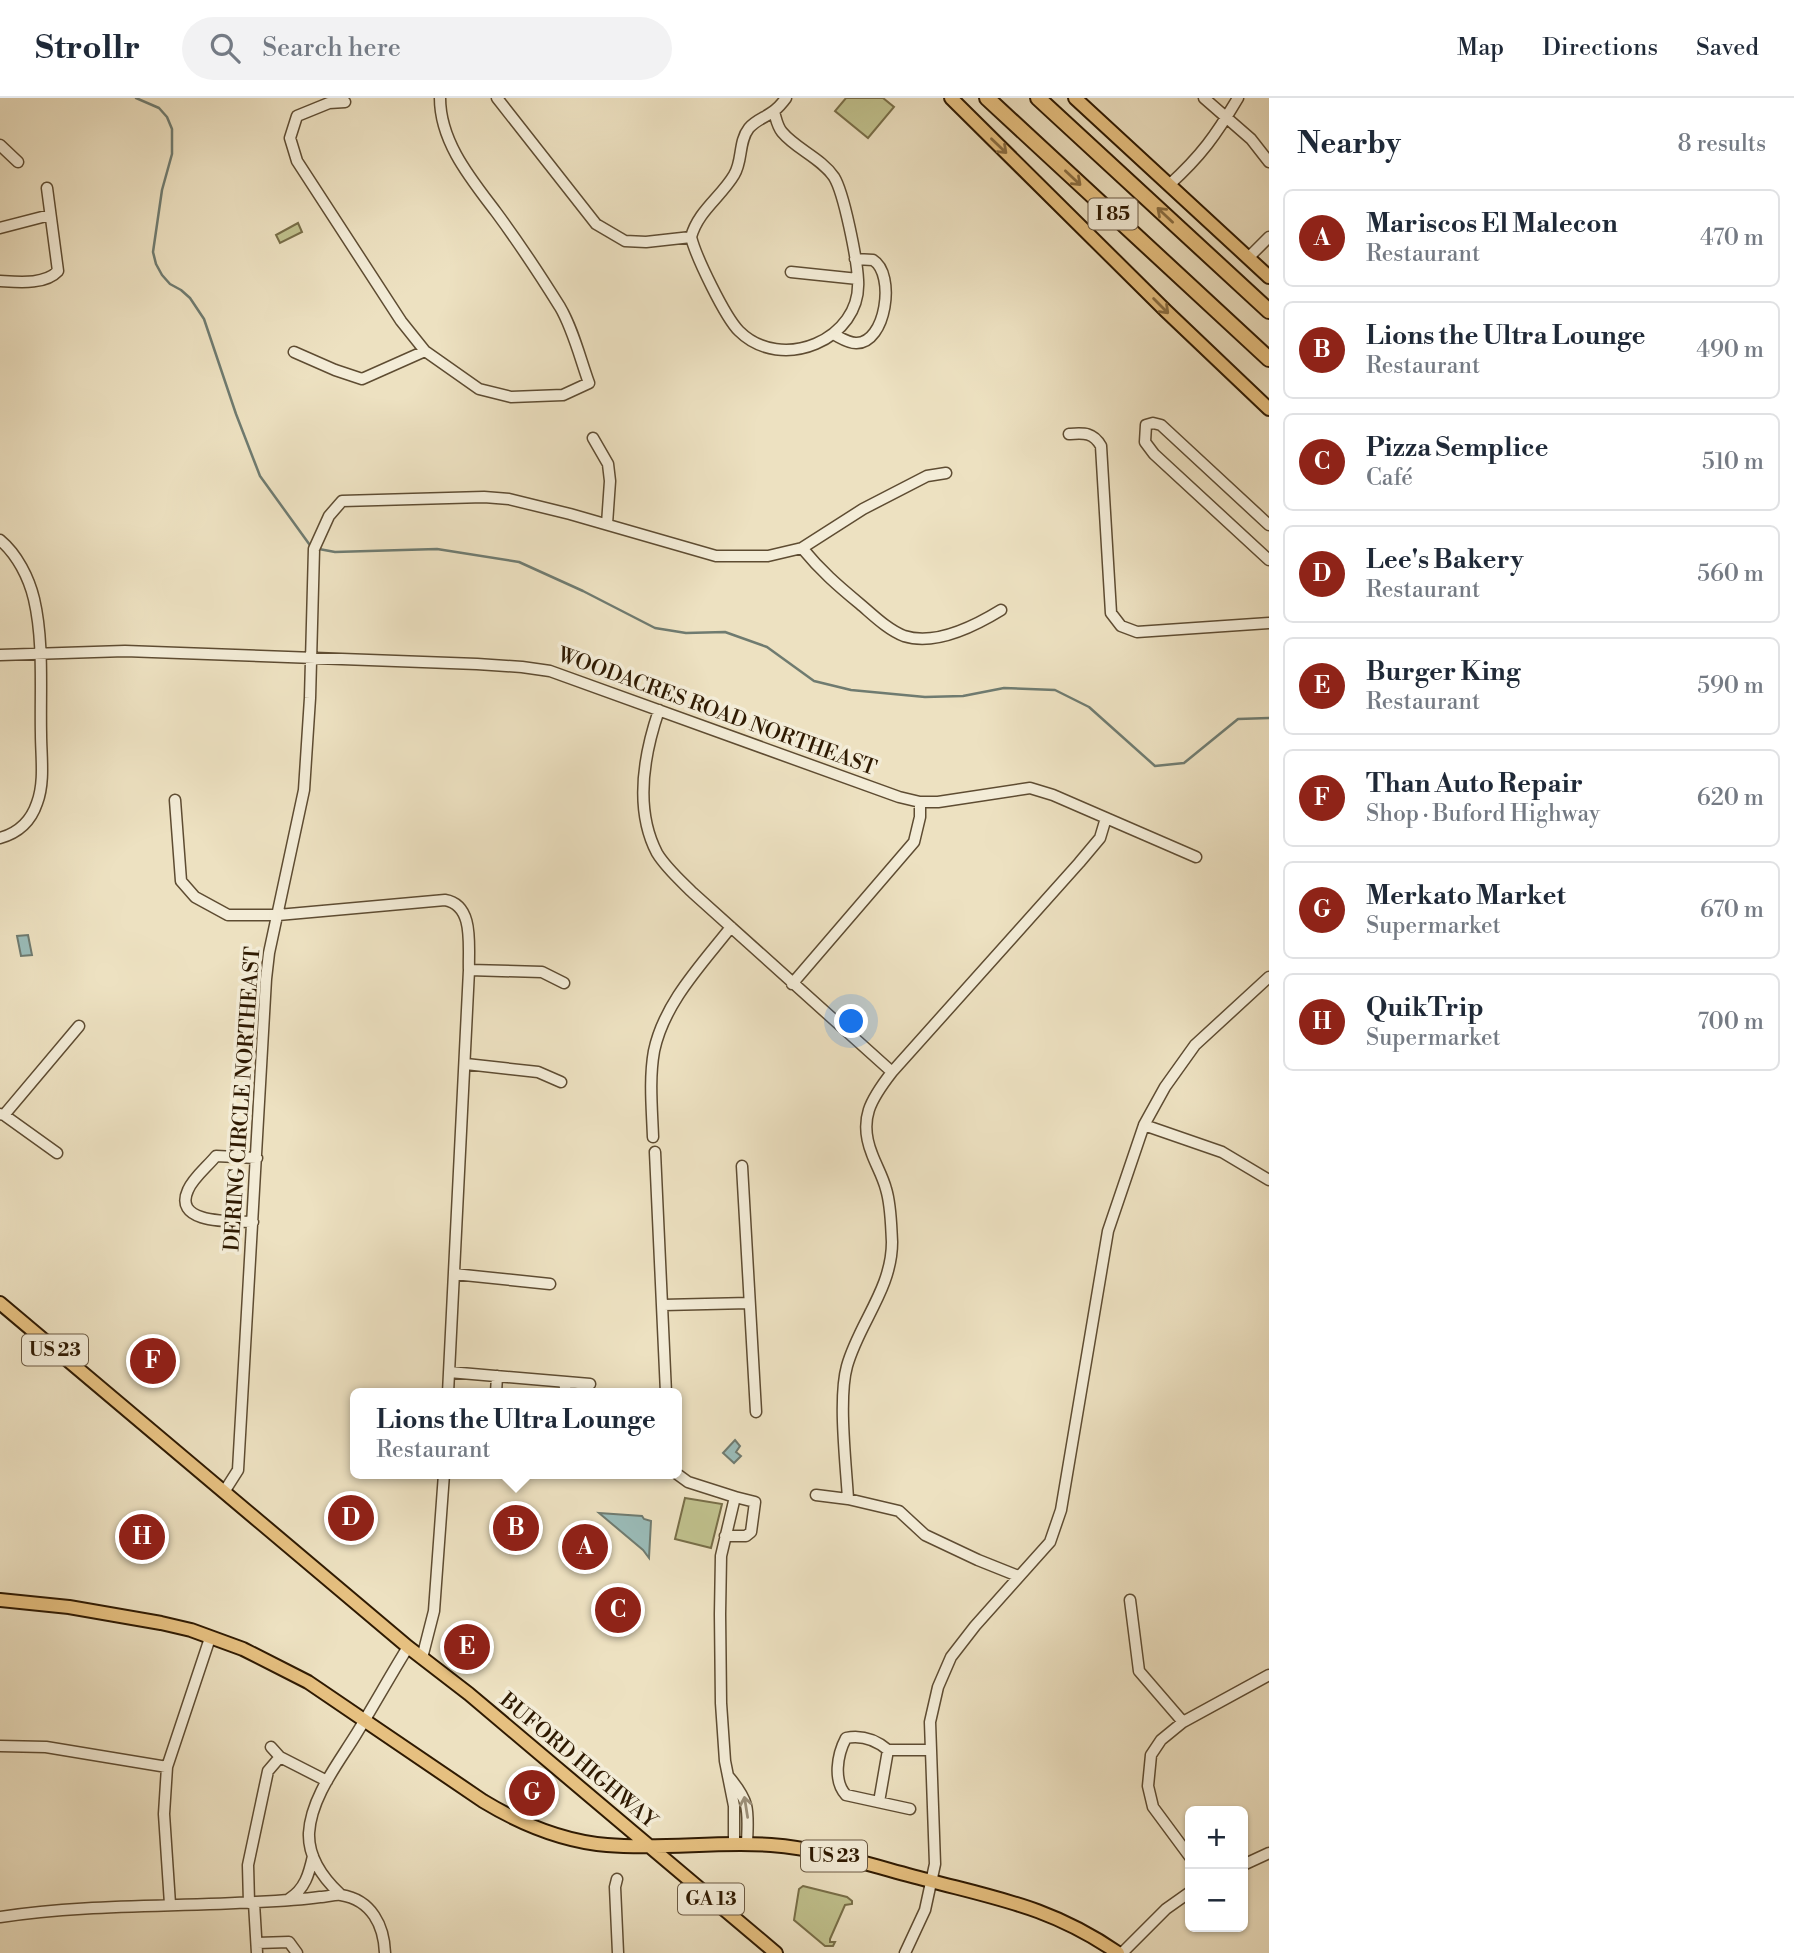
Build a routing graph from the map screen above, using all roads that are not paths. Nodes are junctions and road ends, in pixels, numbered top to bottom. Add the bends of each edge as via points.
1 (440, 98) edge
2 (497, 98) edge
3 (786, 98) edge
4 (951, 98) edge
5 (987, 98) edge
6 (1038, 98) edge
7 (1075, 98) edge
8 (1204, 98) edge
9 (1238, 98) edge
10 (345, 102) dead end
11 (774, 112) junction
12 (1227, 116) junction
13 (0, 145) edge
14 (18, 162) dead end
15 (1269, 162) edge
16 (1169, 185) junction
17 (47, 188) dead end
18 (50, 215) junction
19 (0, 228) edge
20 (691, 237) junction
21 (1269, 237) edge
22 (1248, 258) junction
23 (855, 259) junction
24 (791, 272) dead end
25 (1269, 277) edge
26 (858, 279) junction
27 (0, 281) edge
28 (1269, 311) edge
29 (835, 335) junction
30 (425, 351) junction
31 (294, 352) dead end
32 (1269, 359) edge
33 (1269, 409) edge
34 (1069, 434) dead end
35 (593, 438) dead end
36 (946, 473) dead end
37 (607, 524) junction
38 (1269, 525) edge
39 (0, 540) edge
40 (803, 548) junction
41 (1269, 560) edge
42 (1001, 610) dead end
43 (1269, 623) edge
44 (40, 654) junction
45 (0, 655) edge
46 (311, 658) junction
47 (659, 710) junction
48 (175, 800) dead end
49 (920, 802) junction
50 (1106, 818) junction
51 (0, 838) edge
52 (1196, 857) dead end
53 (278, 915) junction
54 (731, 927) junction
55 (469, 970) junction
56 (1269, 977) edge
57 (564, 983) dead end
58 (792, 984) junction
59 (79, 1026) dead end
60 (466, 1064) junction
61 (892, 1072) junction
62 (561, 1082) dead end
63 (2, 1115) edge
64 (1144, 1125) junction
65 (653, 1137) dead end
66 (655, 1152) dead end
67 (57, 1153) dead end
68 (257, 1158) junction
69 (742, 1166) dead end
70 (1269, 1180) edge
71 (253, 1222) junction
72 (454, 1274) junction
73 (550, 1284) dead end
74 (0, 1303) edge
75 (749, 1303) junction
76 (663, 1305) junction
77 (449, 1372) junction
78 (497, 1376) junction
79 (564, 1382) junction
80 (590, 1384) dead end
81 (448, 1388) edge
82 (496, 1388) edge
83 (565, 1388) edge
84 (666, 1388) edge
85 (756, 1412) dead end
86 (682, 1478) edge
87 (444, 1479) edge
88 (224, 1492) junction
89 (816, 1495) dead end
90 (735, 1497) junction
91 (848, 1499) junction
92 (725, 1536) junction
93 (1018, 1576) junction
94 (0, 1600) edge
95 (1130, 1600) dead end
96 (210, 1638) junction
97 (408, 1647) junction
98 (422, 1658) junction
99 (1269, 1675) edge
100 (364, 1721) junction
101 (1183, 1722) junction
102 (0, 1746) edge
103 (271, 1747) dead end
104 (888, 1750) junction
105 (930, 1750) junction
106 (280, 1757) junction
107 (167, 1767) junction
108 (327, 1781) junction
109 (879, 1802) junction
110 (910, 1809) dead end
111 (740, 1844) junction
112 (646, 1845) junction
113 (1185, 1850) edge
114 (1269, 1853) edge
115 (313, 1856) junction
116 (1248, 1863) edge
117 (617, 1880) dead end
118 (932, 1881) junction
119 (340, 1894) junction
120 (1185, 1896) edge
121 (285, 1901) junction
122 (251, 1903) junction
123 (170, 1904) junction
124 (0, 1917) edge
125 (257, 1948) edge
126 (297, 1953) edge
127 (385, 1953) edge
128 (618, 1953) edge
129 (776, 1953) edge
130 (905, 1953) edge
131 (1120, 1953) edge

1 - 30 street via 448,138 477,190 562,310 589,383 563,395 511,397 479,389
2 - 20 street via 596,224 625,241
3 - 11 street
4 -> 33 main road
5 -> 32 highway, I 85
28 -> 6 highway, I 85
7 - 16 main road
8 - 12 street
9 - 12 street
10 - 30 street via 329,103 297,116 290,138 297,161
11 - 20 street via 749,128 734,176 708,206
11 - 23 street via 783,134 833,176 841,192
12 - 15 street
12 - 16 street via 1195,162
13 - 14 street
16 - 22 main road
17 - 18 street
18 - 19 street
18 - 27 street via 58,271 37,281
20 - 29 street via 698,261 738,331 758,343 790,349 817,345
21 - 22 street
22 - 25 main road
23 - 26 street
23 - 29 street via 873,260 882,269 886,293 882,319 865,341 857,344
24 - 26 street
26 - 29 street via 856,301
30 - 31 street via 362,379
34 - 43 street via 1086,433 1096,437 1101,446 1111,613 1121,626 1137,632
35 - 37 street via 608,464
36 - 40 street via 927,476 863,509
37 - 40 street via 716,556 768,556
37 - 46 street, DERING CIRCLE NORTHEAST via 509,499 342,501 329,516 314,549
38 - 41 street via 1161,425 1146,425 1145,442 1154,454
39 - 44 street via 16,557 29,582
40 - 42 street via 825,576 903,636 952,634
44 - 45 street, WOODACRES ROAD NORTHEAST
44 - 46 street, WOODACRES ROAD NORTHEAST via 125,651
44 - 51 street via 41,789 32,815 14,834
46 - 47 street, WOODACRES ROAD NORTHEAST via 550,671
46 - 53 street, DERING CIRCLE NORTHEAST via 304,790
47 - 49 street, WOODACRES ROAD NORTHEAST
47 - 54 street via 646,753 644,790 651,836 670,871
48 - 53 street via 179,869 186,890 228,915
49 - 50 street, WOODACRES ROAD NORTHEAST via 1030,788
49 - 58 street via 914,842
50 - 52 street, WOODACRES ROAD NORTHEAST
50 - 61 street via 1100,838 1079,863
53 - 55 street via 451,901 464,912
53 - 68 street, DERING CIRCLE NORTHEAST via 265,979
54 - 58 street
54 - 65 street via 685,985 666,1018 652,1075
55 - 57 street via 542,972
55 - 60 street
56 - 64 street via 1195,1045
58 - 61 street
59 - 63 street
60 - 62 street via 538,1072
60 - 72 street
61 - 91 street via 868,1108 866,1126 870,1150 886,1188 892,1245 883,1290 846,1369
63 - 67 street
64 - 70 street via 1222,1153
64 - 93 street via 1108,1231 1061,1510 1050,1542
66 - 76 street
68 - 71 street, DERING CIRCLE NORTHEAST
68 - 71 street via 216,1157 191,1185 185,1202 194,1216
69 - 75 street
71 - 88 street, DERING CIRCLE NORTHEAST via 238,1469
72 - 73 street
72 - 77 street
74 - 88 main road, BUFORD HIGHWAY / US 23
75 - 76 street
75 - 85 street
76 - 84 street
77 - 78 street
77 - 81 street
78 - 79 street
78 - 82 street
79 - 80 street
79 - 83 street
86 - 90 street
87 - 98 street via 434,1611
88 - 97 main road, BUFORD HIGHWAY / US 23
89 - 91 street
90 - 92 street
90 - 92 street via 755,1502 751,1532
91 - 93 street via 899,1511 925,1535
92 - 111 street via 721,1556 721,1703 728,1776 747,1804
93 - 105 street via 951,1657 938,1686
94 - 96 main road via 134,1618
95 - 101 street via 1139,1671
96 - 100 main road via 308,1682
96 - 107 street
97 - 98 main road, BUFORD HIGHWAY / US 23
97 - 100 street
98 - 112 main road, BUFORD HIGHWAY / US 23
99 - 101 street
100 - 108 street
100 - 112 main road via 483,1801 526,1824 594,1843
101 - 113 street via 1151,1755 1148,1786 1153,1807
102 - 107 street via 46,1747
103 - 106 street
104 - 105 street
104 - 109 street
104 - 109 street via 879,1742 855,1736 846,1738 841,1747 840,1788 846,1795
105 - 118 street
106 - 108 street
106 - 122 street via 268,1770 248,1865
107 - 123 street via 164,1814
108 - 115 street via 313,1811 309,1834
109 - 110 street
111 - 112 main road, US 23
111 - 118 main road, US 23 via 803,1850
112 - 129 main road, BUFORD HIGHWAY / GA 13
114 - 116 street
115 - 119 street via 325,1880
115 - 121 street via 306,1882
117 - 128 street
118 - 130 street via 925,1910
118 - 131 main road, US 23 via 1034,1908
119 - 121 street
119 - 127 street via 372,1911 385,1938
120 - 131 street
121 - 122 street
122 - 123 street
122 - 125 street
123 - 124 street
125 - 126 street via 289,1942

